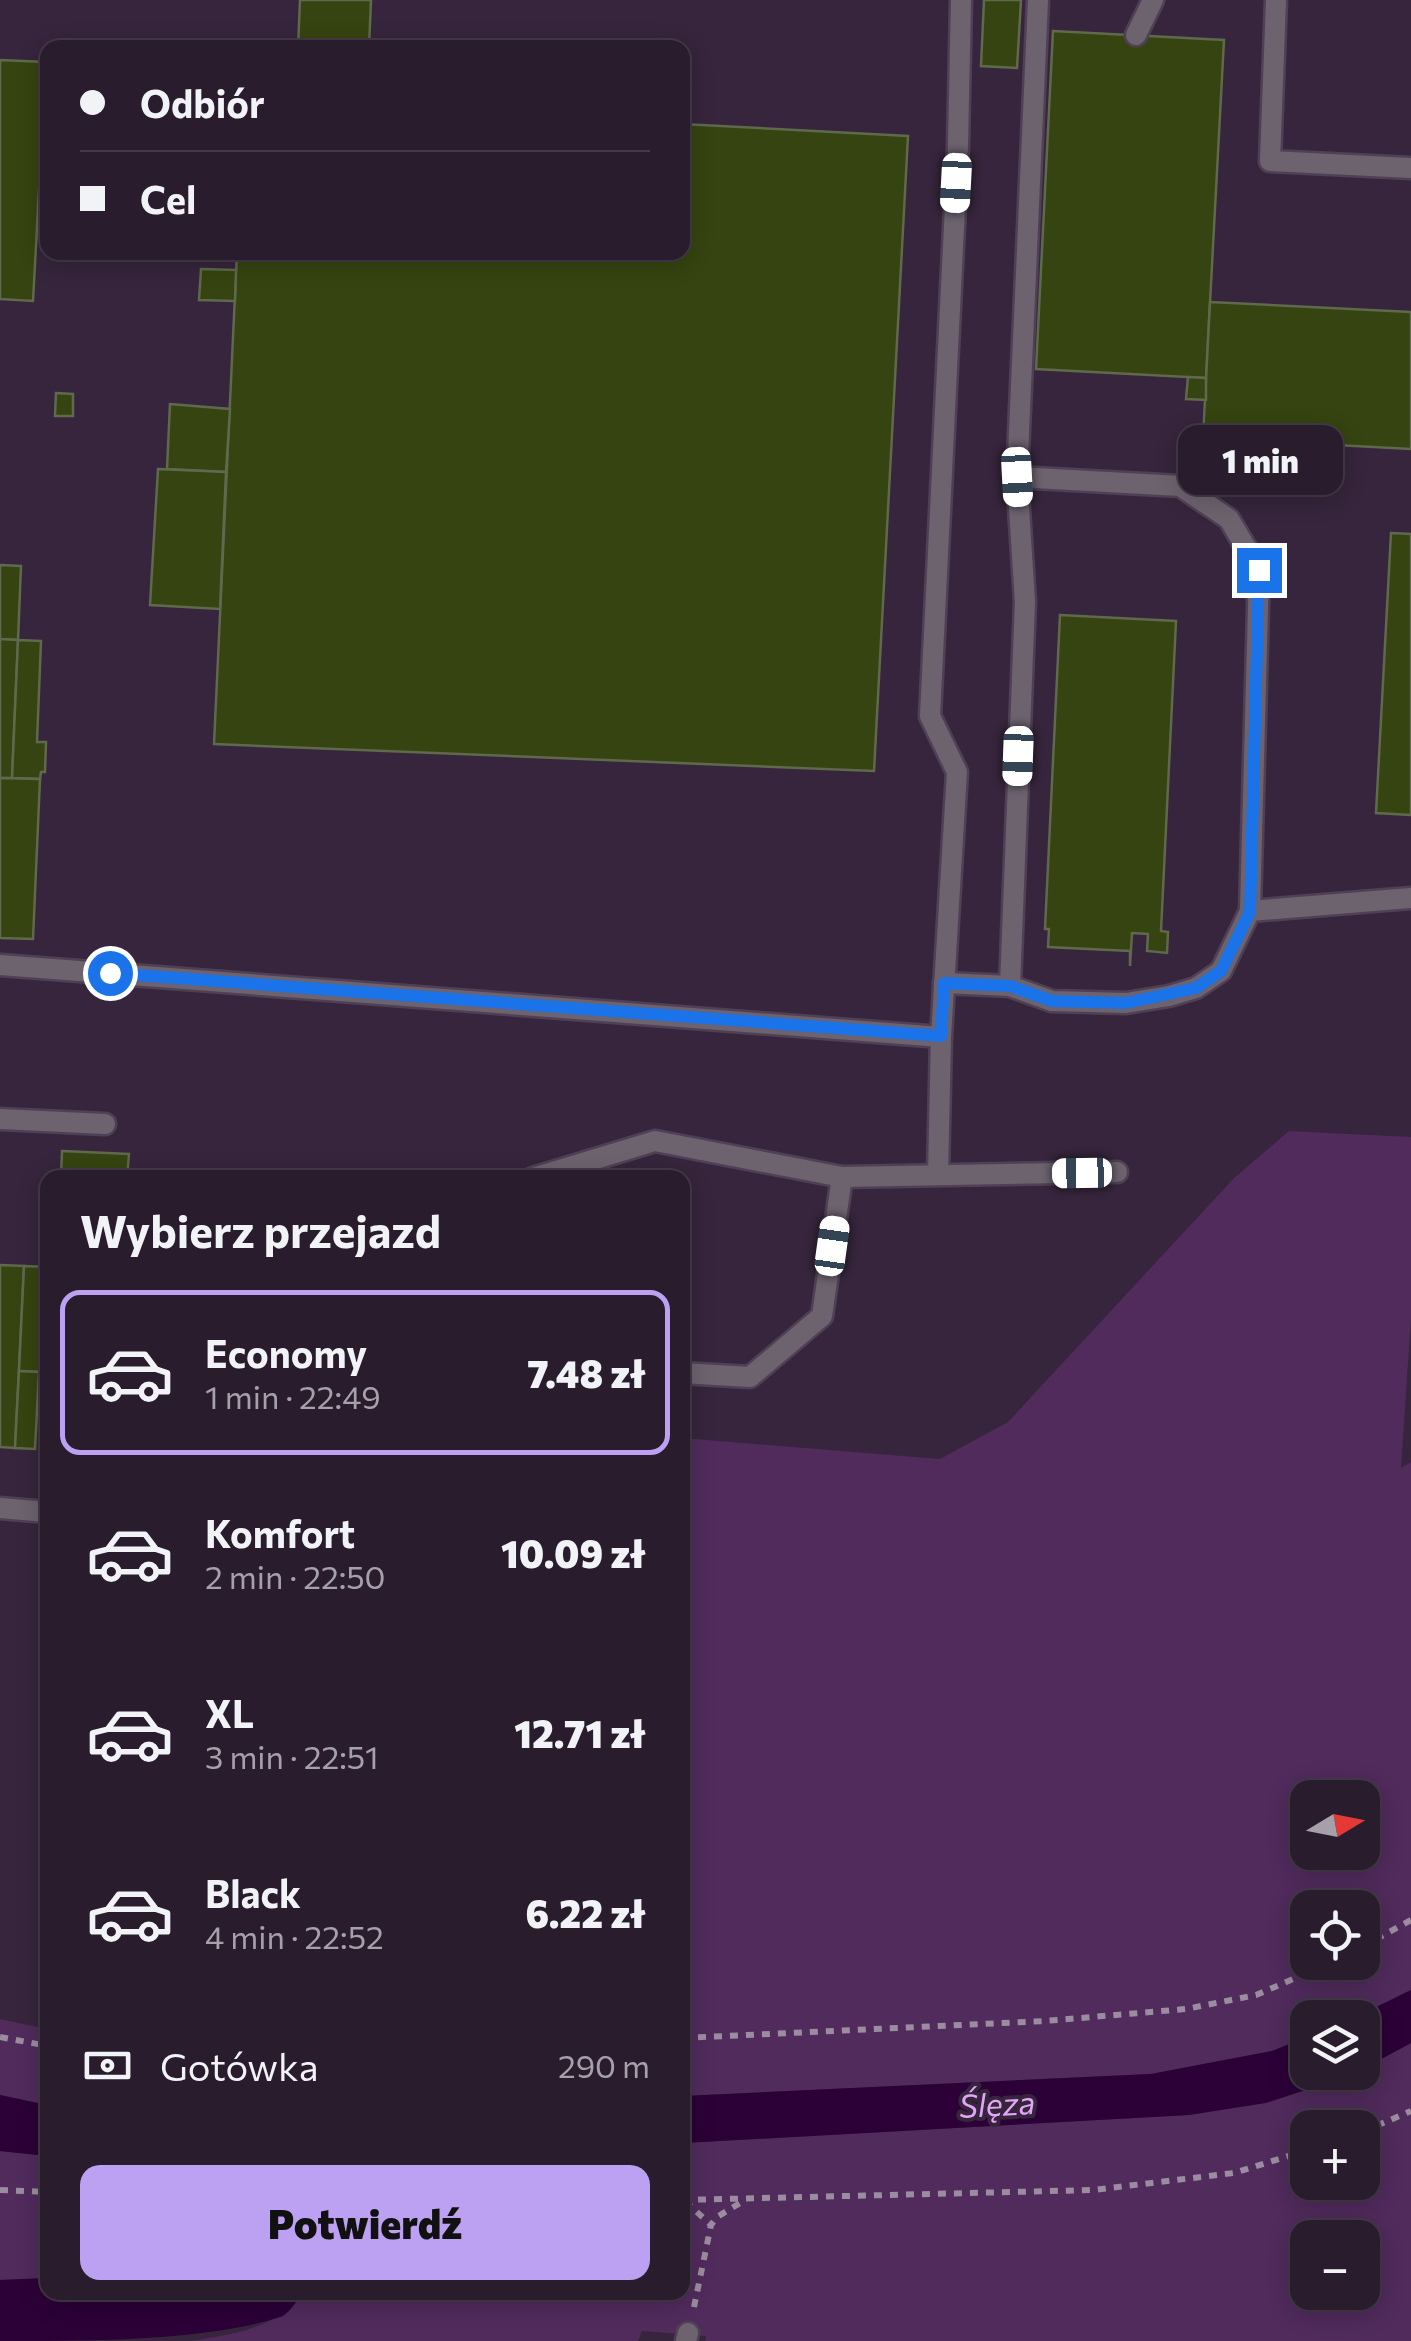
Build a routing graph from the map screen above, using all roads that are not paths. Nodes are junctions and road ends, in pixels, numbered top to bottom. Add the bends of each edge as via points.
1 (961, 0) edge
2 (1038, 0) edge
3 (1153, 0) edge
4 (1276, 0) edge
5 (1136, 35) dead end
6 (1411, 168) edge
7 (1017, 477) junction
8 (1411, 898) edge
9 (1250, 912) junction
10 (0, 965) edge
11 (944, 983) junction
12 (1010, 986) junction
13 (941, 1036) junction
14 (0, 1119) edge
15 (105, 1124) dead end
16 (560, 1170) edge
17 (1118, 1172) dead end
18 (938, 1175) junction
19 (842, 1176) junction
20 (690, 1373) edge
21 (0, 1508) edge
22 (40, 1511) edge

1 - 11 lane via 930,716 958,772
2 - 7 lane
3 - 5 lane
4 - 6 lane via 1270,161
7 - 9 lane via 1180,486 1229,519 1259,570
7 - 12 lane via 1024,602
8 - 9 lane
9 - 12 lane via 1221,971 1196,988 1126,1003 1052,1001
10 - 13 lane
11 - 12 lane
11 - 13 lane
13 - 18 lane
14 - 15 lane
16 - 19 lane via 654,1142
17 - 18 lane
18 - 19 lane
19 - 20 lane via 822,1316 750,1376
21 - 22 lane

